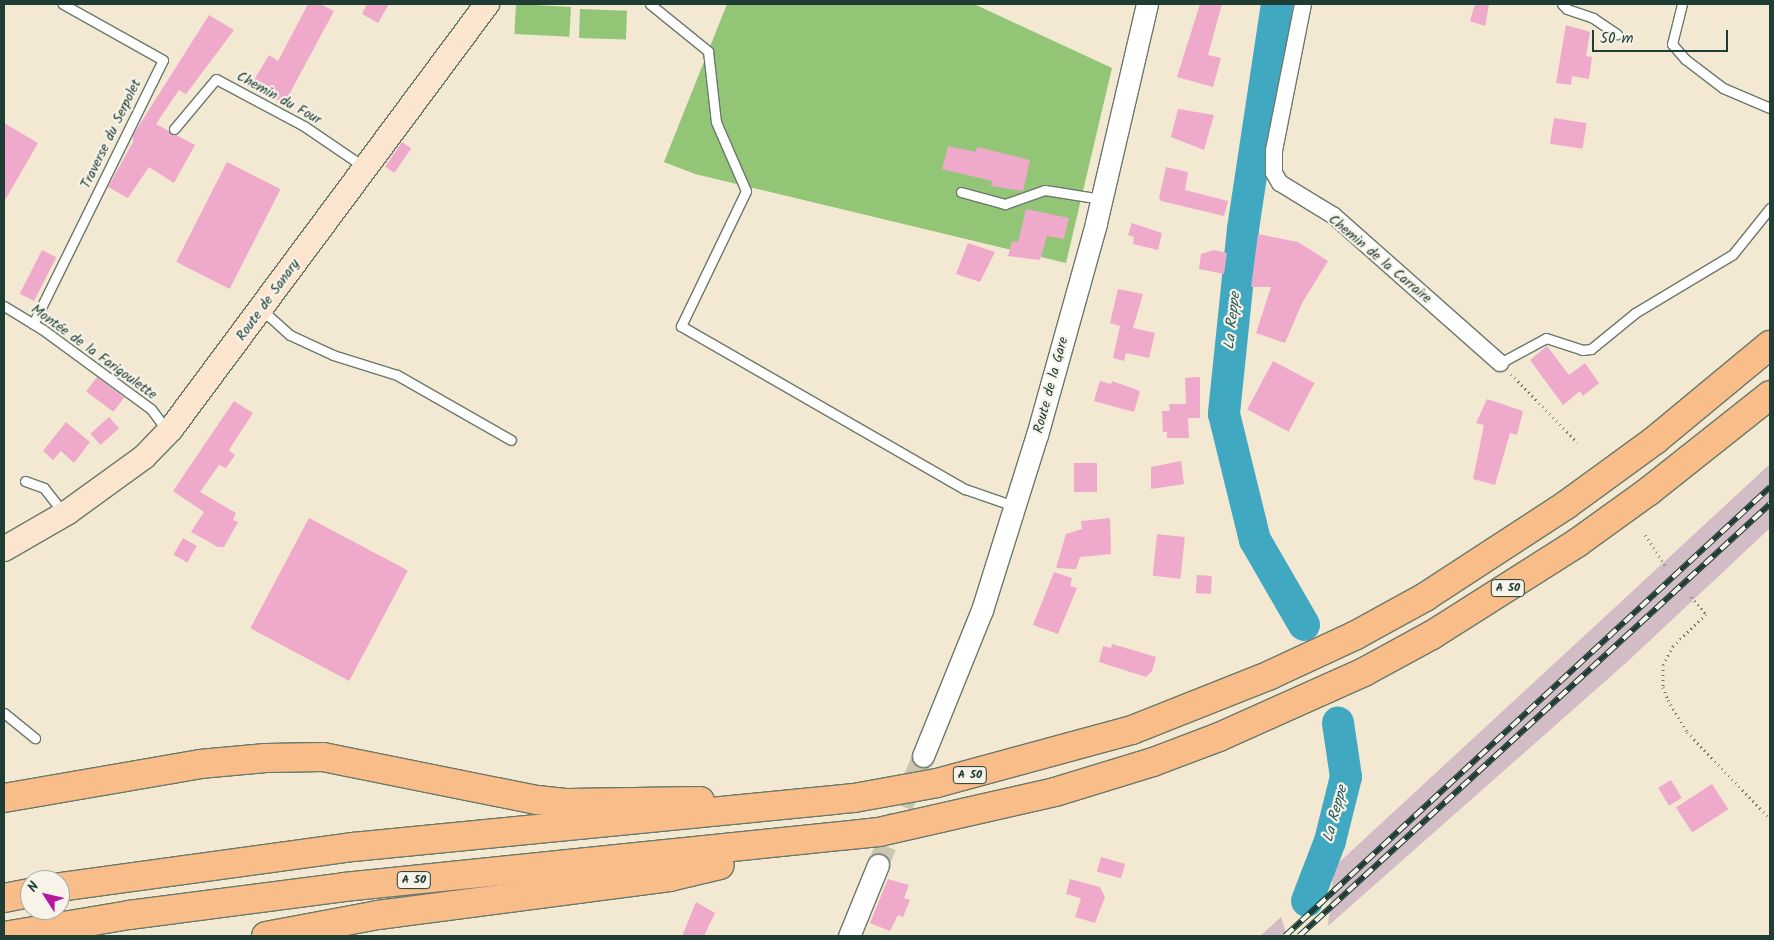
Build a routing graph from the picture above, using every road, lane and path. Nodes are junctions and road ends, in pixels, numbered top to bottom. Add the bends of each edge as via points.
1 (63, 4) edge
2 (474, 4) edge
3 (487, 4) edge
4 (650, 4) edge
5 (1147, 4) edge
6 (1303, 4) edge
7 (1562, 4) edge
8 (1682, 4) edge
9 (1617, 34) dead end
10 (1770, 108) edge
11 (174, 129) dead end
12 (358, 162) junction
13 (961, 192) dead end
14 (1101, 199) junction
15 (1770, 208) edge
16 (4, 306) edge
17 (260, 309) junction
18 (33, 324) junction
19 (1770, 345) edge
20 (1500, 363) junction
21 (1770, 395) edge
22 (163, 425) junction
23 (511, 440) dead end
24 (1577, 442) dead end
25 (25, 481) dead end
26 (58, 506) junction
27 (1015, 506) junction
28 (1645, 535) dead end
29 (4, 537) edge
30 (4, 549) edge
31 (1666, 565) dead end
32 (1691, 597) dead end
33 (4, 713) edge
34 (35, 738) dead end
35 (923, 756) tunnel mouth
36 (4, 798) edge
37 (772, 808) junction
38 (1770, 819) edge
39 (826, 839) junction
40 (878, 865) tunnel mouth
41 (70, 885) edge
42 (20, 895) edge
43 (4, 898) edge
44 (4, 936) edge
45 (266, 936) edge
46 (849, 936) edge

1 - 18 lane, Traverse du Serpolet via 163,60
2 - 12 main road, Route de Sanary
3 - 17 main road, Route de Sanary
4 - 27 lane via 708,51 716,122 746,191 681,326 965,488
5 - 14 street, Route de la Gare
6 - 20 street, Chemin de la Carraire via 1274,150 1274,173 1280,183 1334,216
7 - 9 lane via 1566,9 1594,18
8 - 10 lane via 1672,44 1685,59 1723,88
11 - 12 lane, Chemin du Four via 216,79 304,126
12 - 22 main road, Route de Sanary
13 - 14 lane via 1005,204 1045,190
14 - 27 street, Route de la Gare
15 - 20 lane via 1733,254 1635,313 1591,348 1582,350 1546,338
16 - 18 lane, Montée de la Farigoulette
17 - 23 lane via 290,335 333,355 397,375
17 - 30 main road, Route de Sanary via 199,394 144,457 68,512
18 - 22 lane, Montée de la Farigoulette via 151,409
19 - 37 highway, A 50 via 1655,440 1493,556 1356,635 1270,675 1132,730 1020,763 937,784
20 - 24 path
21 - 39 highway, A 50 via 1649,492 1577,542 1432,635 1276,714 1153,762 1055,792 958,816
22 - 26 main road, Route de Sanary via 135,452
25 - 26 lane via 44,488
26 - 29 main road, Route de Sanary
27 - 35 street, Route de la Gare via 982,610
28 - 31 path
32 - 38 path via 1706,614 1673,646 1663,665 1663,687 1687,732
33 - 34 lane
36 - 37 highway via 200,764 266,758 323,758 536,800 568,803 677,799
37 - 41 highway, A 50 via 353,847
39 - 44 highway, A 50 via 344,887 129,915
39 - 45 highway via 670,876 387,914
40 - 46 street
42 - 43 highway

